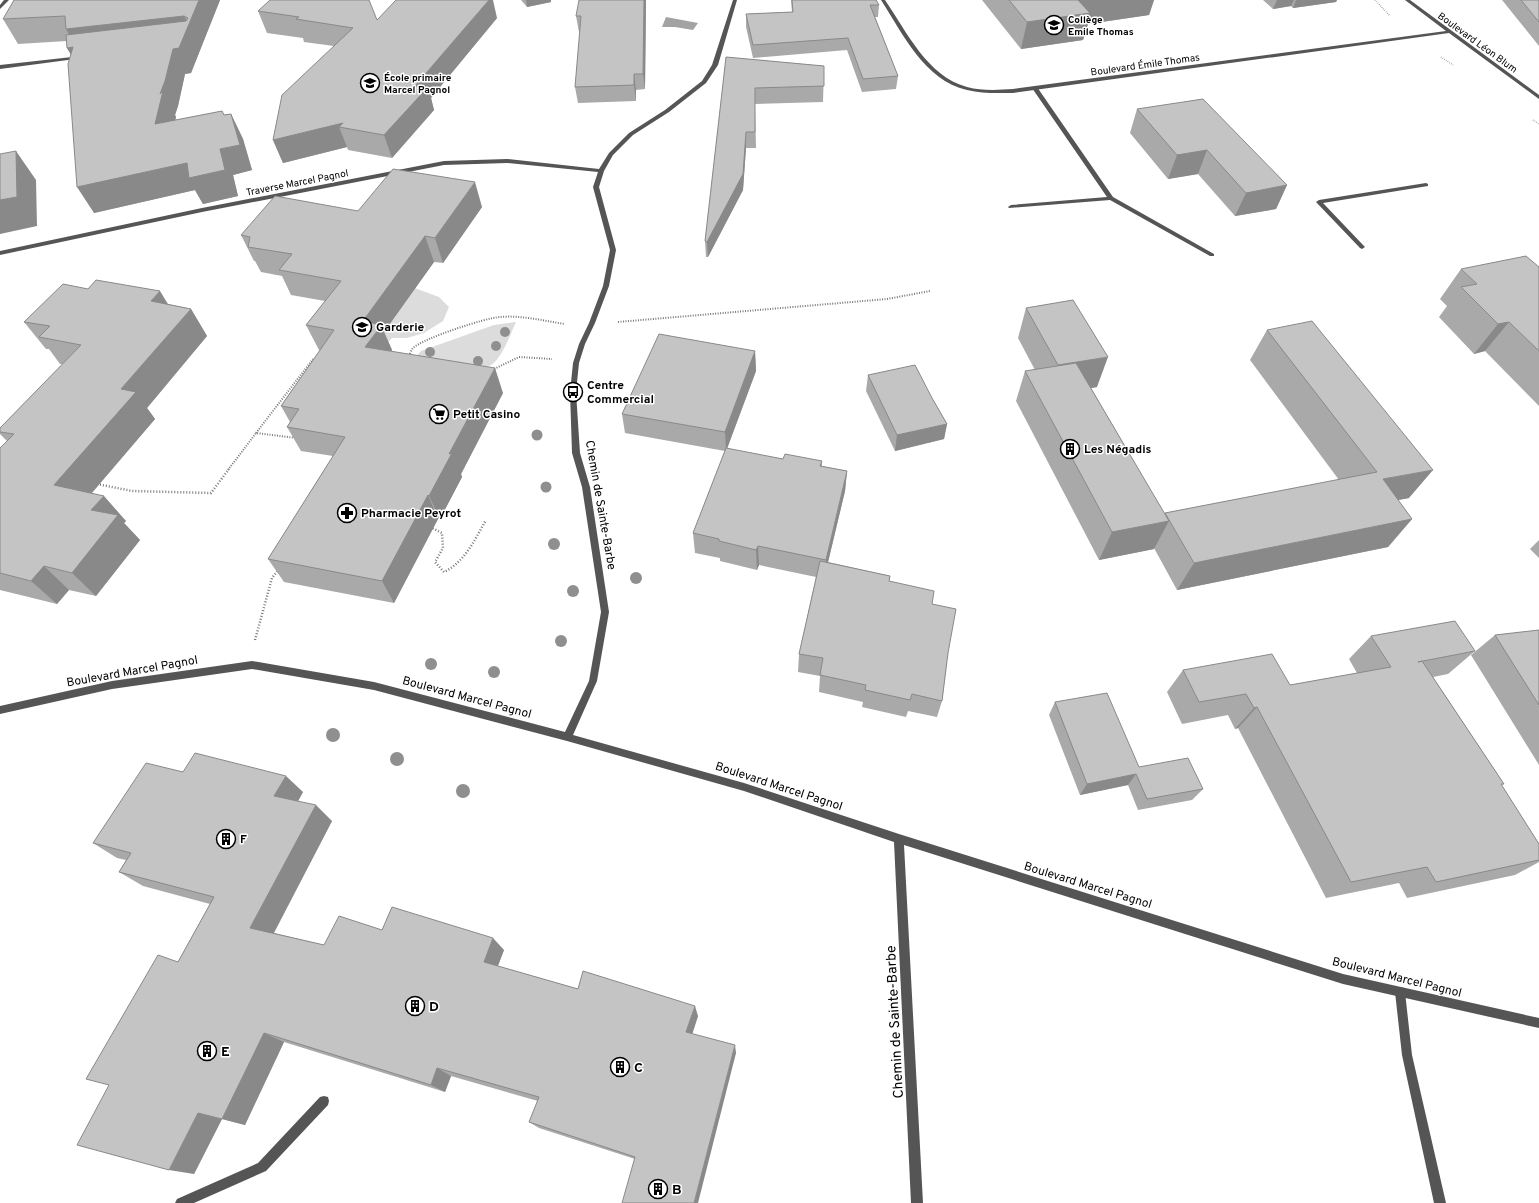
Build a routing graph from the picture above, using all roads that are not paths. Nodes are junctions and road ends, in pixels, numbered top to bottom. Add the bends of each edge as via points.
1 (7, 0) edge
2 (735, 0) edge
3 (883, 0) edge
4 (1407, 0) edge
5 (0, 8) edge
6 (1449, 32) junction
7 (88, 56) edge
8 (0, 67) edge
9 (1035, 88) junction
10 (1539, 97) edge
11 (601, 172) junction
12 (1426, 185) dead end
13 (1110, 198) junction
14 (1011, 207) dead end
15 (1362, 247) dead end
16 (0, 253) edge
17 (1212, 255) dead end
18 (0, 710) edge
19 (568, 737) junction
20 (899, 839) junction
21 (1400, 992) junction
22 (1539, 1023) edge
23 (324, 1101) dead end
24 (181, 1203) edge
25 (917, 1203) edge
26 (1440, 1203) edge

1 - 5 street
2 - 11 street, Chemin de Sainte-Barbe via 715,65 704,82 667,111 631,134 611,154
3 - 9 street, Boulevard Émile Thomas via 922,58 937,74 964,88 1013,91
4 - 6 street, Boulevard Léon Blum
6 - 9 street, Boulevard Émile Thomas
6 - 10 street, Boulevard Léon Blum
7 - 8 street
9 - 13 street
11 - 16 street, Traverse Marcel Pagnol via 506,160 444,163 202,210
11 - 19 street, Chemin de Sainte-Barbe via 596,187 613,250 606,286 576,362 573,392 576,453 586,487 605,612 593,681
12 - 15 street via 1319,202
13 - 14 street
13 - 17 street
18 - 19 street, Boulevard Marcel Pagnol via 112,685 252,665 374,686
19 - 20 street, Boulevard Marcel Pagnol via 744,787
20 - 21 street, Boulevard Marcel Pagnol via 1343,979
20 - 25 street, Chemin de Sainte-Barbe
21 - 22 street, Boulevard Marcel Pagnol
21 - 26 street via 1407,1055
23 - 24 street via 262,1167

